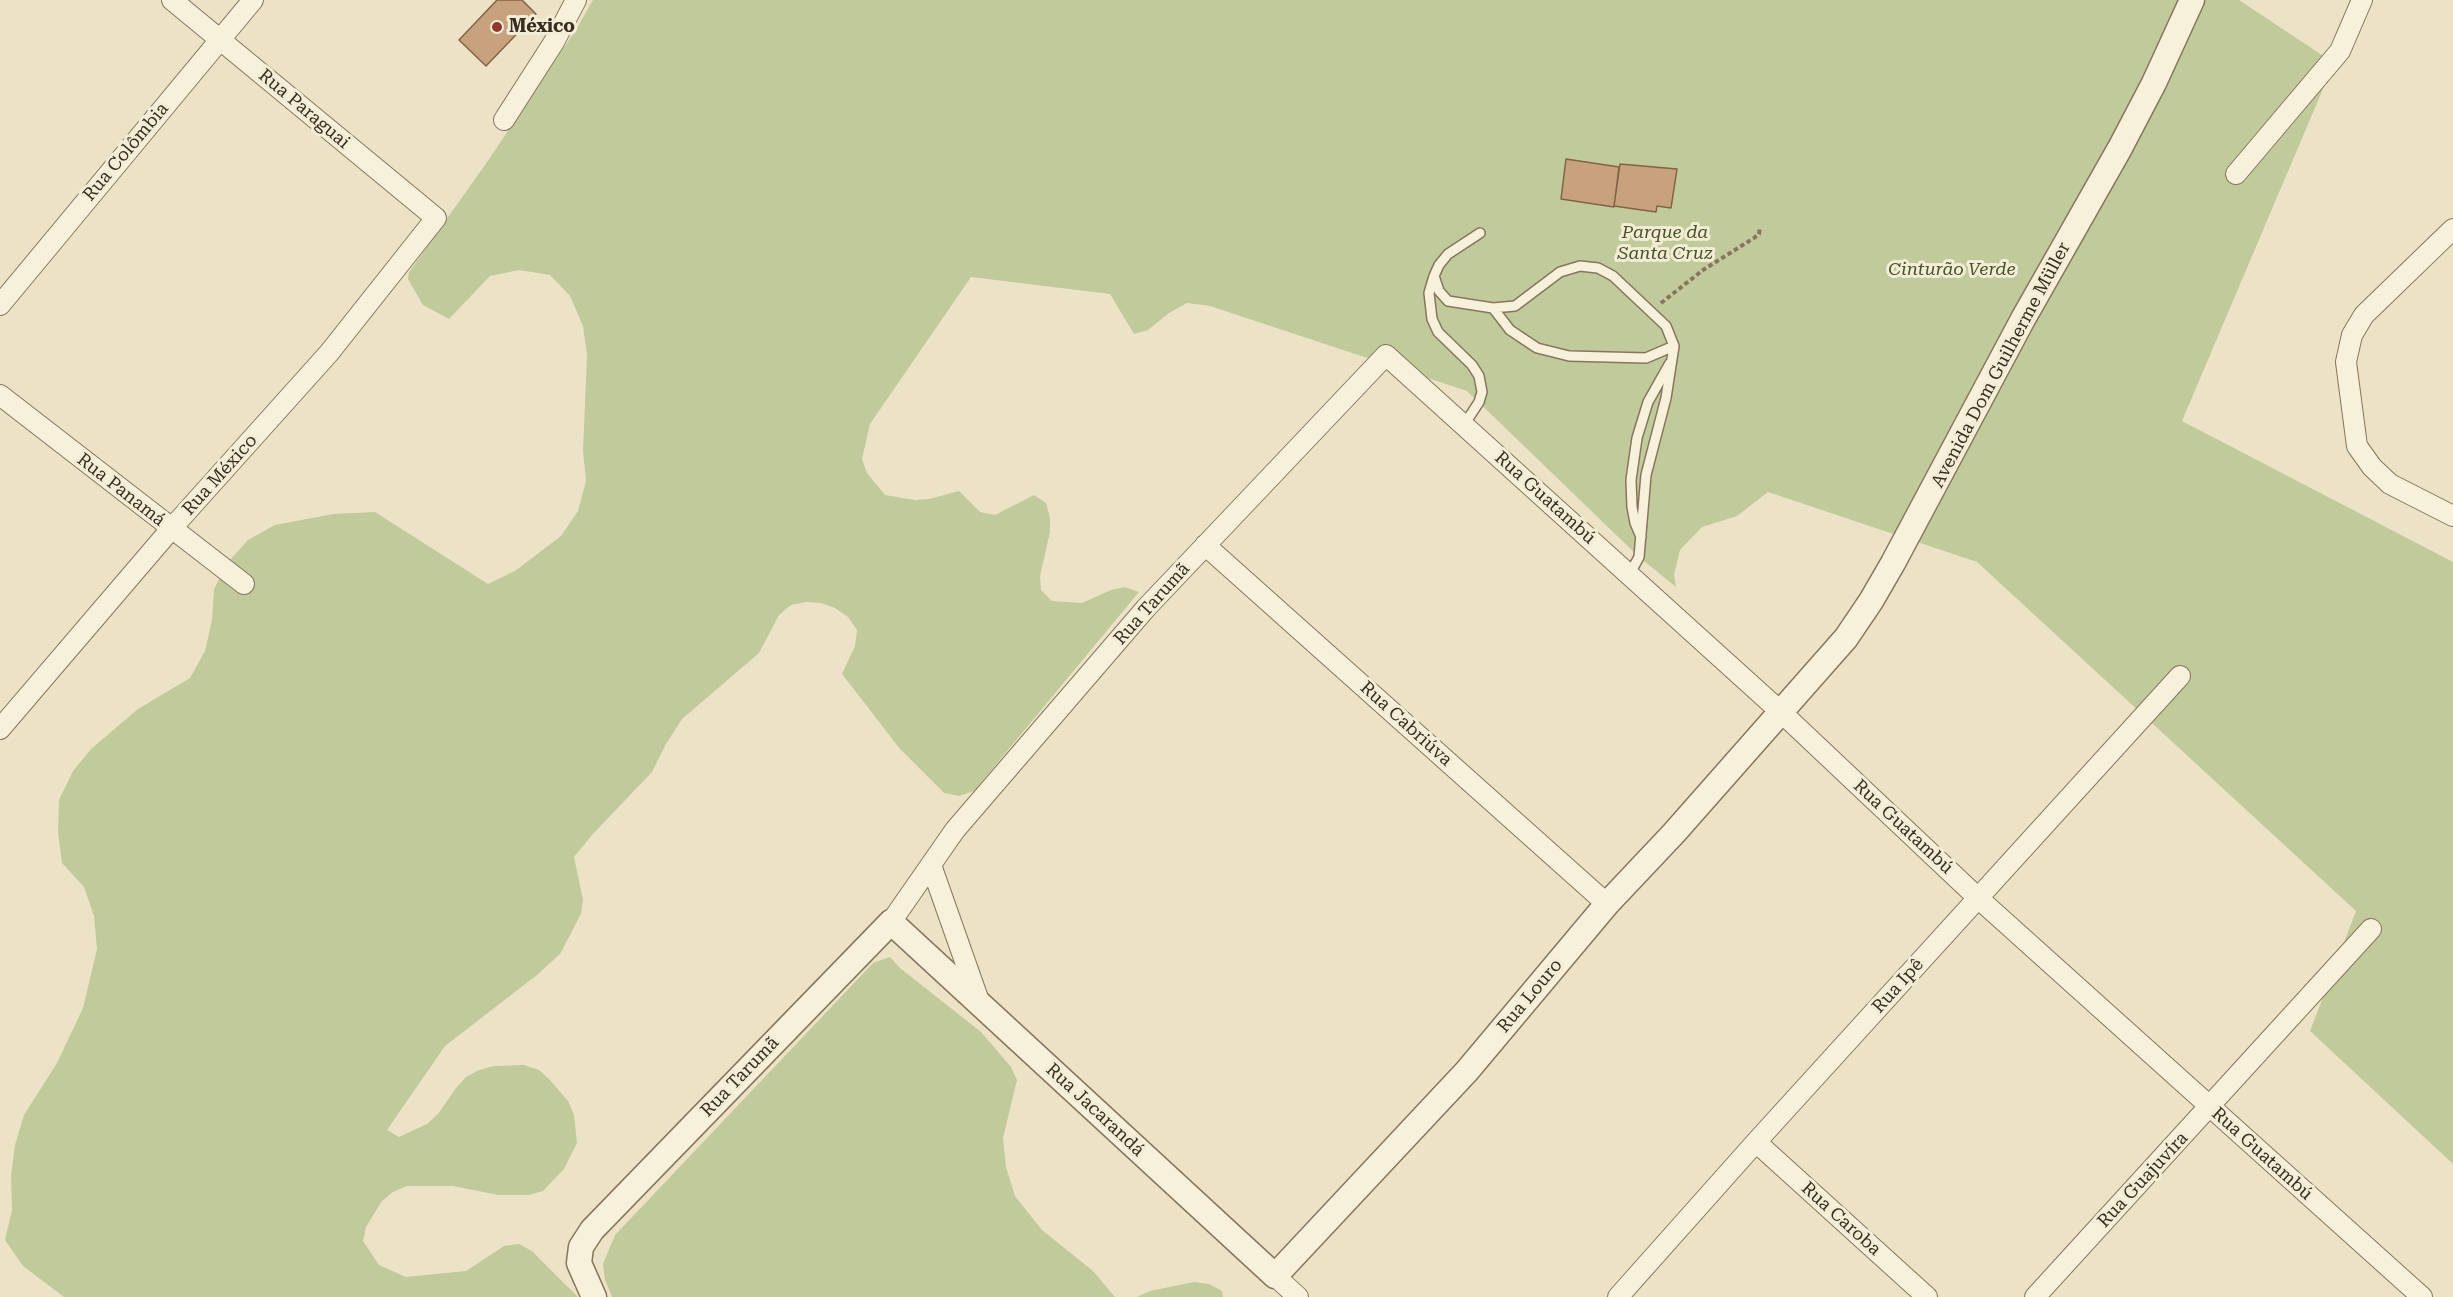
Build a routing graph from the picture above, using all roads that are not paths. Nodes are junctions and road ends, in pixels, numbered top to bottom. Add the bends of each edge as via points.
1 (172, 0) edge
2 (253, 0) edge
3 (576, 0) edge
4 (2192, 0) edge
5 (2362, 0) edge
6 (219, 40) junction
7 (504, 120) dead end
8 (2236, 174) dead end
9 (436, 218) joint
10 (2453, 229) edge
11 (1480, 233) dead end
12 (1434, 276) junction
13 (0, 305) edge
14 (1493, 308) junction
15 (1674, 346) junction
16 (1386, 354) joint
17 (1672, 360) junction
18 (0, 395) edge
19 (1464, 425) junction
20 (2453, 516) edge
21 (171, 530) junction
22 (1642, 540) junction
23 (1205, 545) junction
24 (1629, 575) junction
25 (244, 584) dead end
26 (2180, 676) dead end
27 (1782, 713) junction
28 (0, 729) edge
29 (931, 865) junction
30 (1978, 898) junction
31 (1606, 904) junction
32 (891, 922) junction
33 (2371, 929) dead end
34 (980, 1004) junction
35 (2210, 1108) junction
36 (1756, 1142) junction
37 (1275, 1276) junction
38 (594, 1297) edge
39 (1298, 1297) edge
40 (1618, 1297) edge
41 (1927, 1297) edge
42 (2035, 1297) edge
43 (2422, 1297) edge

1 - 6 street, Rua Paraguai
2 - 6 street, Rua Colômbia
3 - 7 street
4 - 27 street, Avenida Dom Guilherme Müller via 2120,148 1871,600 1846,638
5 - 8 street via 2340,51
6 - 9 street, Rua Paraguai
6 - 13 street, Rua Colômbia
9 - 21 street, Rua México via 329,353
10 - 20 street via 2364,315 2352,334 2346,362 2357,446 2390,484
11 - 12 lane via 1448,254
12 - 14 lane via 1448,301
12 - 19 lane via 1429,293 1432,319 1438,332 1479,376 1479,402
14 - 15 lane via 1510,330 1537,348 1569,356 1646,358
14 - 15 lane via 1515,306 1560,272 1580,266 1598,268 1614,276 1652,311 1666,326
15 - 17 lane
16 - 19 street, Rua Guatambú
16 - 23 street, Rua Tarumã
17 - 22 lane via 1647,475
17 - 22 lane via 1648,402 1636,438 1632,507
18 - 21 street, Rua Panamá
19 - 24 street, Rua Guatambú
21 - 25 street, Rua Panamá
21 - 28 street, Rua México
22 - 24 lane via 1640,557
23 - 29 street, Rua Tarumã via 955,830
23 - 31 street, Rua Cabriúva
24 - 27 street, Rua Guatambú
26 - 30 street, Rua Ipê
27 - 30 street, Rua Guatambú
27 - 31 street, Rua Louro
29 - 32 street, Rua Tarumã
29 - 34 street
30 - 35 street, Rua Guatambú
30 - 36 street, Rua Ipê
31 - 37 street, Rua Louro via 1467,1071
32 - 34 street, Rua Jacarandá
32 - 38 street, Rua Tarumã via 592,1230 581,1247 579,1263
33 - 35 street, Rua Guajuvíra
34 - 37 street, Rua Jacarandá
35 - 42 street, Rua Guajuvíra
35 - 43 street, Rua Guatambú
36 - 40 street, Rua Ipê
36 - 41 street, Rua Caroba
37 - 39 street, Rua Jacarandá

